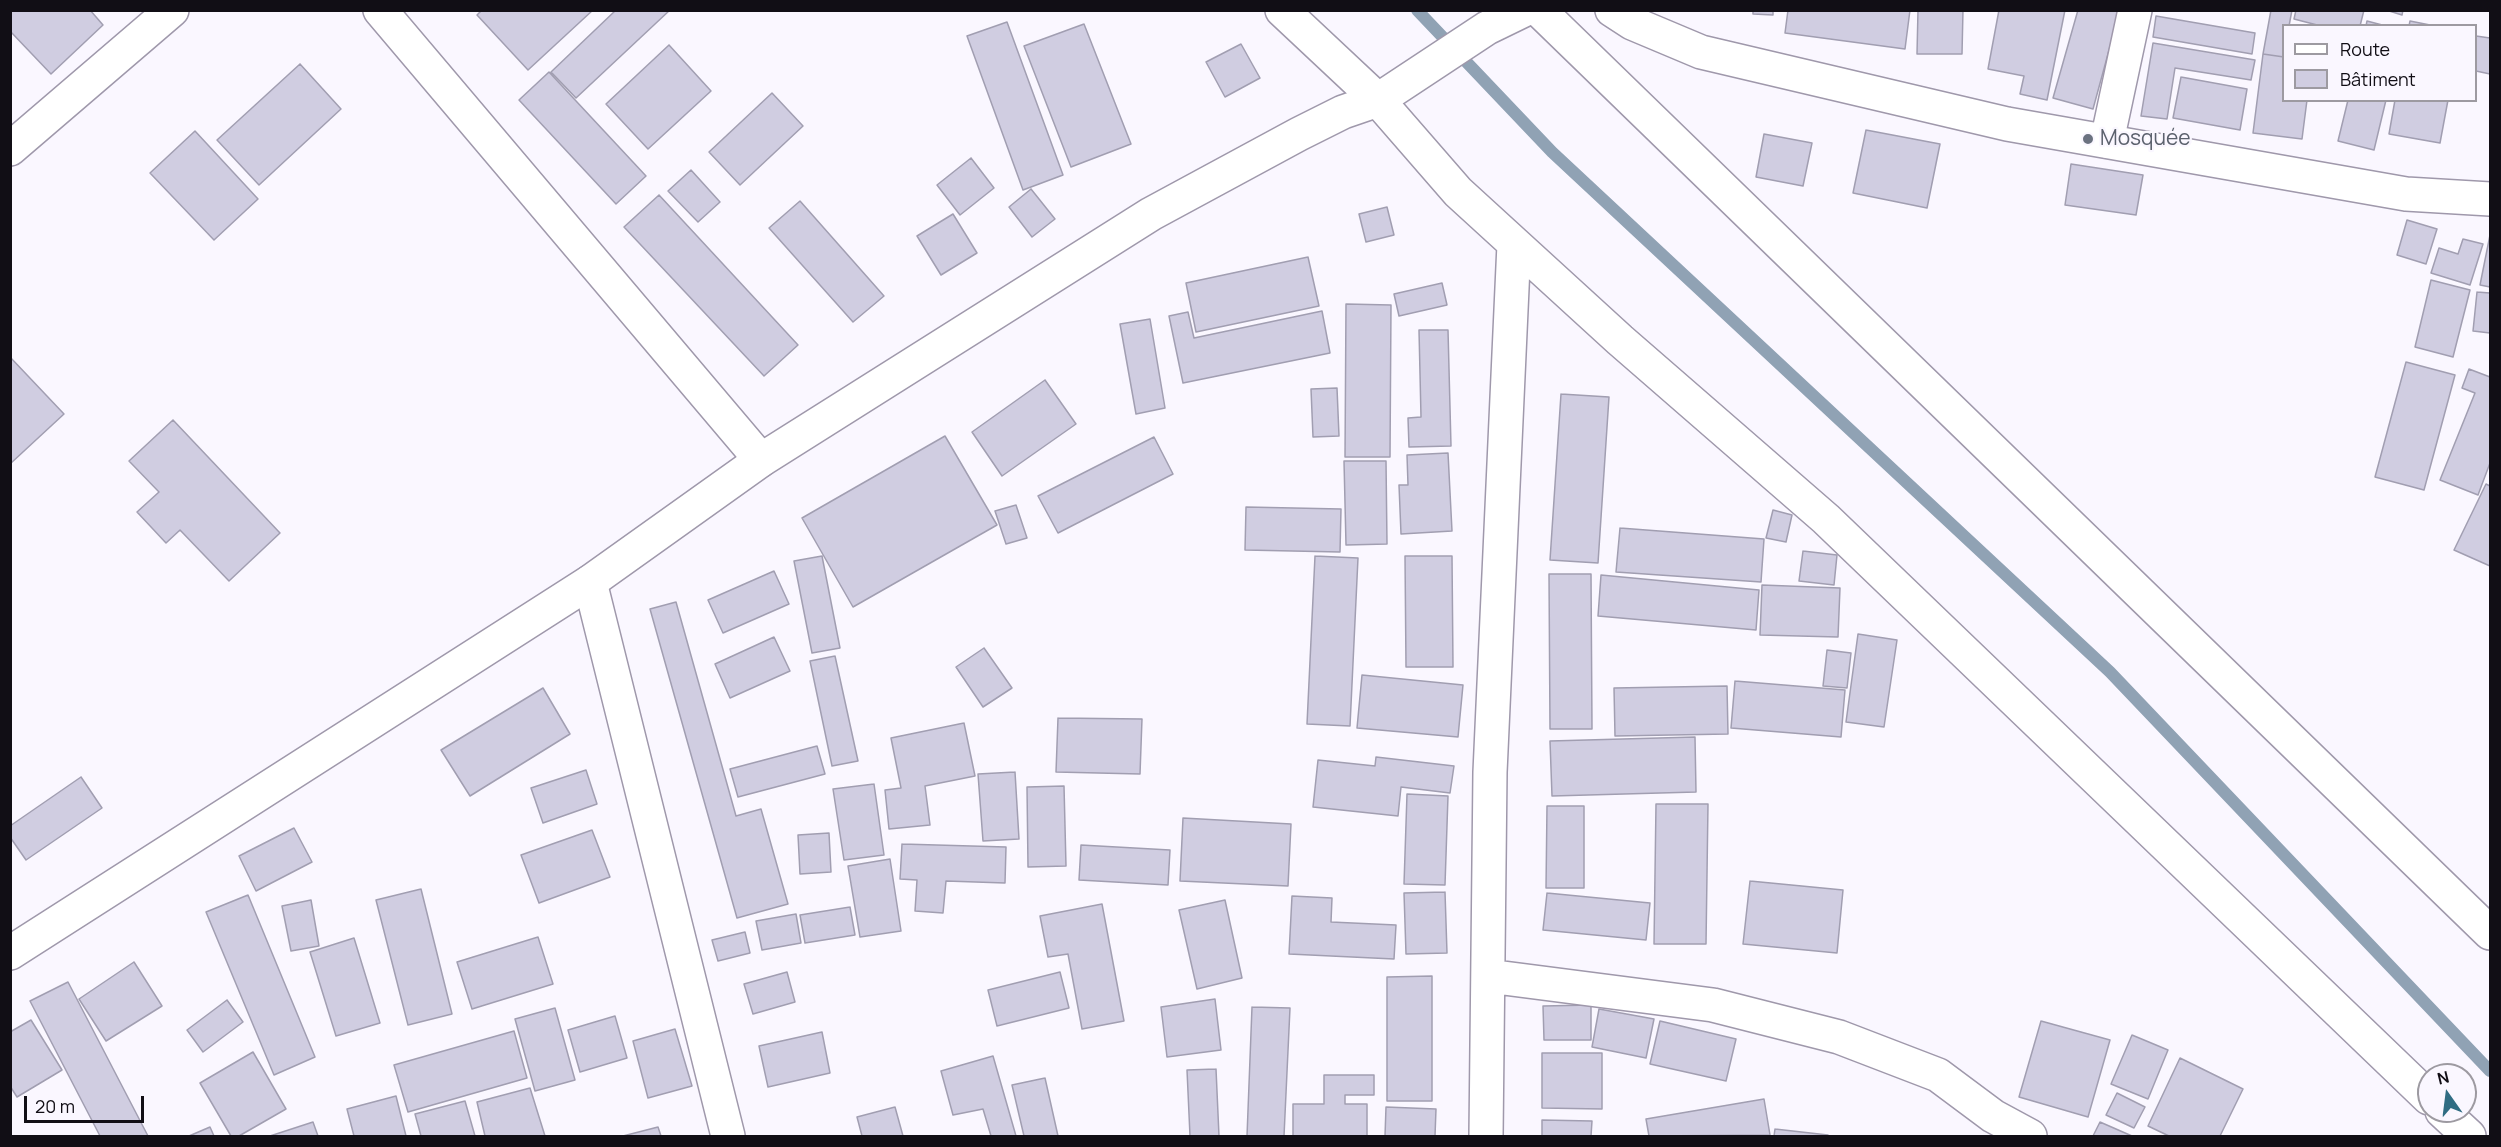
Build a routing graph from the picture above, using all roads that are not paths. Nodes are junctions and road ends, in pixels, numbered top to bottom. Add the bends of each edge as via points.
1 (172, 10) edge
2 (380, 10) edge
3 (1282, 10) edge
4 (1524, 10) edge
5 (1539, 10) edge
6 (1612, 10) edge
7 (2135, 10) edge
8 (1378, 100) junction
9 (2107, 141) junction
10 (10, 149) edge
11 (2490, 199) edge
12 (1514, 244) junction
13 (761, 460) junction
14 (590, 582) junction
15 (2490, 933) edge
16 (10, 952) edge
17 (1488, 976) junction
18 (2417, 1086) edge
19 (2454, 1123) edge
20 (728, 1137) edge
21 (1486, 1137) edge
22 (2030, 1137) edge
23 (2469, 1137) edge

1 - 10 street
2 - 13 street
3 - 8 street
4 - 8 street via 1487,28
5 - 15 street
6 - 9 street via 1632,23 1701,52 2007,124
7 - 9 street
8 - 12 street via 1458,192
8 - 13 street via 1299,134 1151,214
9 - 11 street via 2406,194
12 - 17 street via 1490,772
12 - 18 street via 1826,519
13 - 14 street
14 - 16 street
14 - 20 street
17 - 21 street
17 - 22 street via 1713,1005 1839,1037 1938,1076
19 - 23 street

